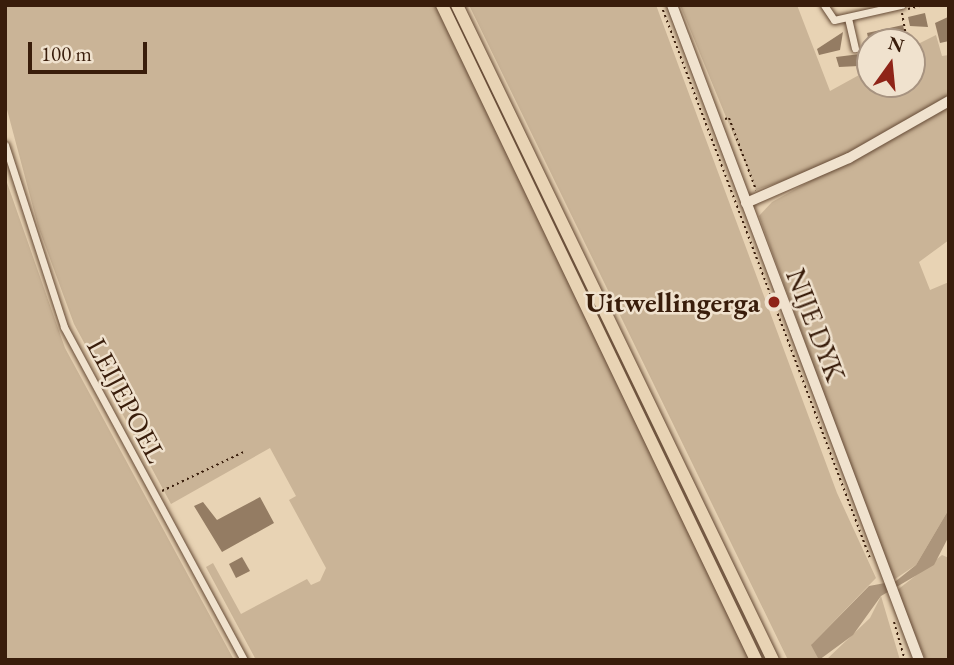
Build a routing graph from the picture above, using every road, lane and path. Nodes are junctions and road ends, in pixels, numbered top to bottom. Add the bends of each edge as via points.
1 (442, 5) edge
2 (457, 5) edge
3 (661, 5) edge
4 (672, 5) edge
5 (824, 5) edge
6 (900, 5) edge
7 (889, 7) edge
8 (848, 18) junction
9 (904, 28) edge
10 (855, 48) dead end
11 (949, 101) edge
12 (723, 120) dead end
13 (5, 145) edge
14 (762, 190) dead end
15 (746, 203) junction
16 (246, 451) dead end
17 (169, 488) dead end
18 (873, 566) dead end
19 (893, 606) junction
20 (244, 660) edge
21 (756, 660) edge
22 (773, 660) edge
23 (905, 660) edge
24 (919, 660) edge

1 - 21 highway
2 - 22 highway
3 - 18 path, NIJE DYK
4 - 15 street, NIJE DYK
5 - 8 street via 829,20
6 - 7 street
6 - 9 path
7 - 8 street
8 - 10 street
11 - 15 street via 849,158
12 - 14 path via 729,118 755,190
13 - 20 street, LEIJEPOEL via 64,327
15 - 19 street, NIJE DYK via 886,576
16 - 17 path
19 - 23 path
19 - 24 street, NIJE DYK

